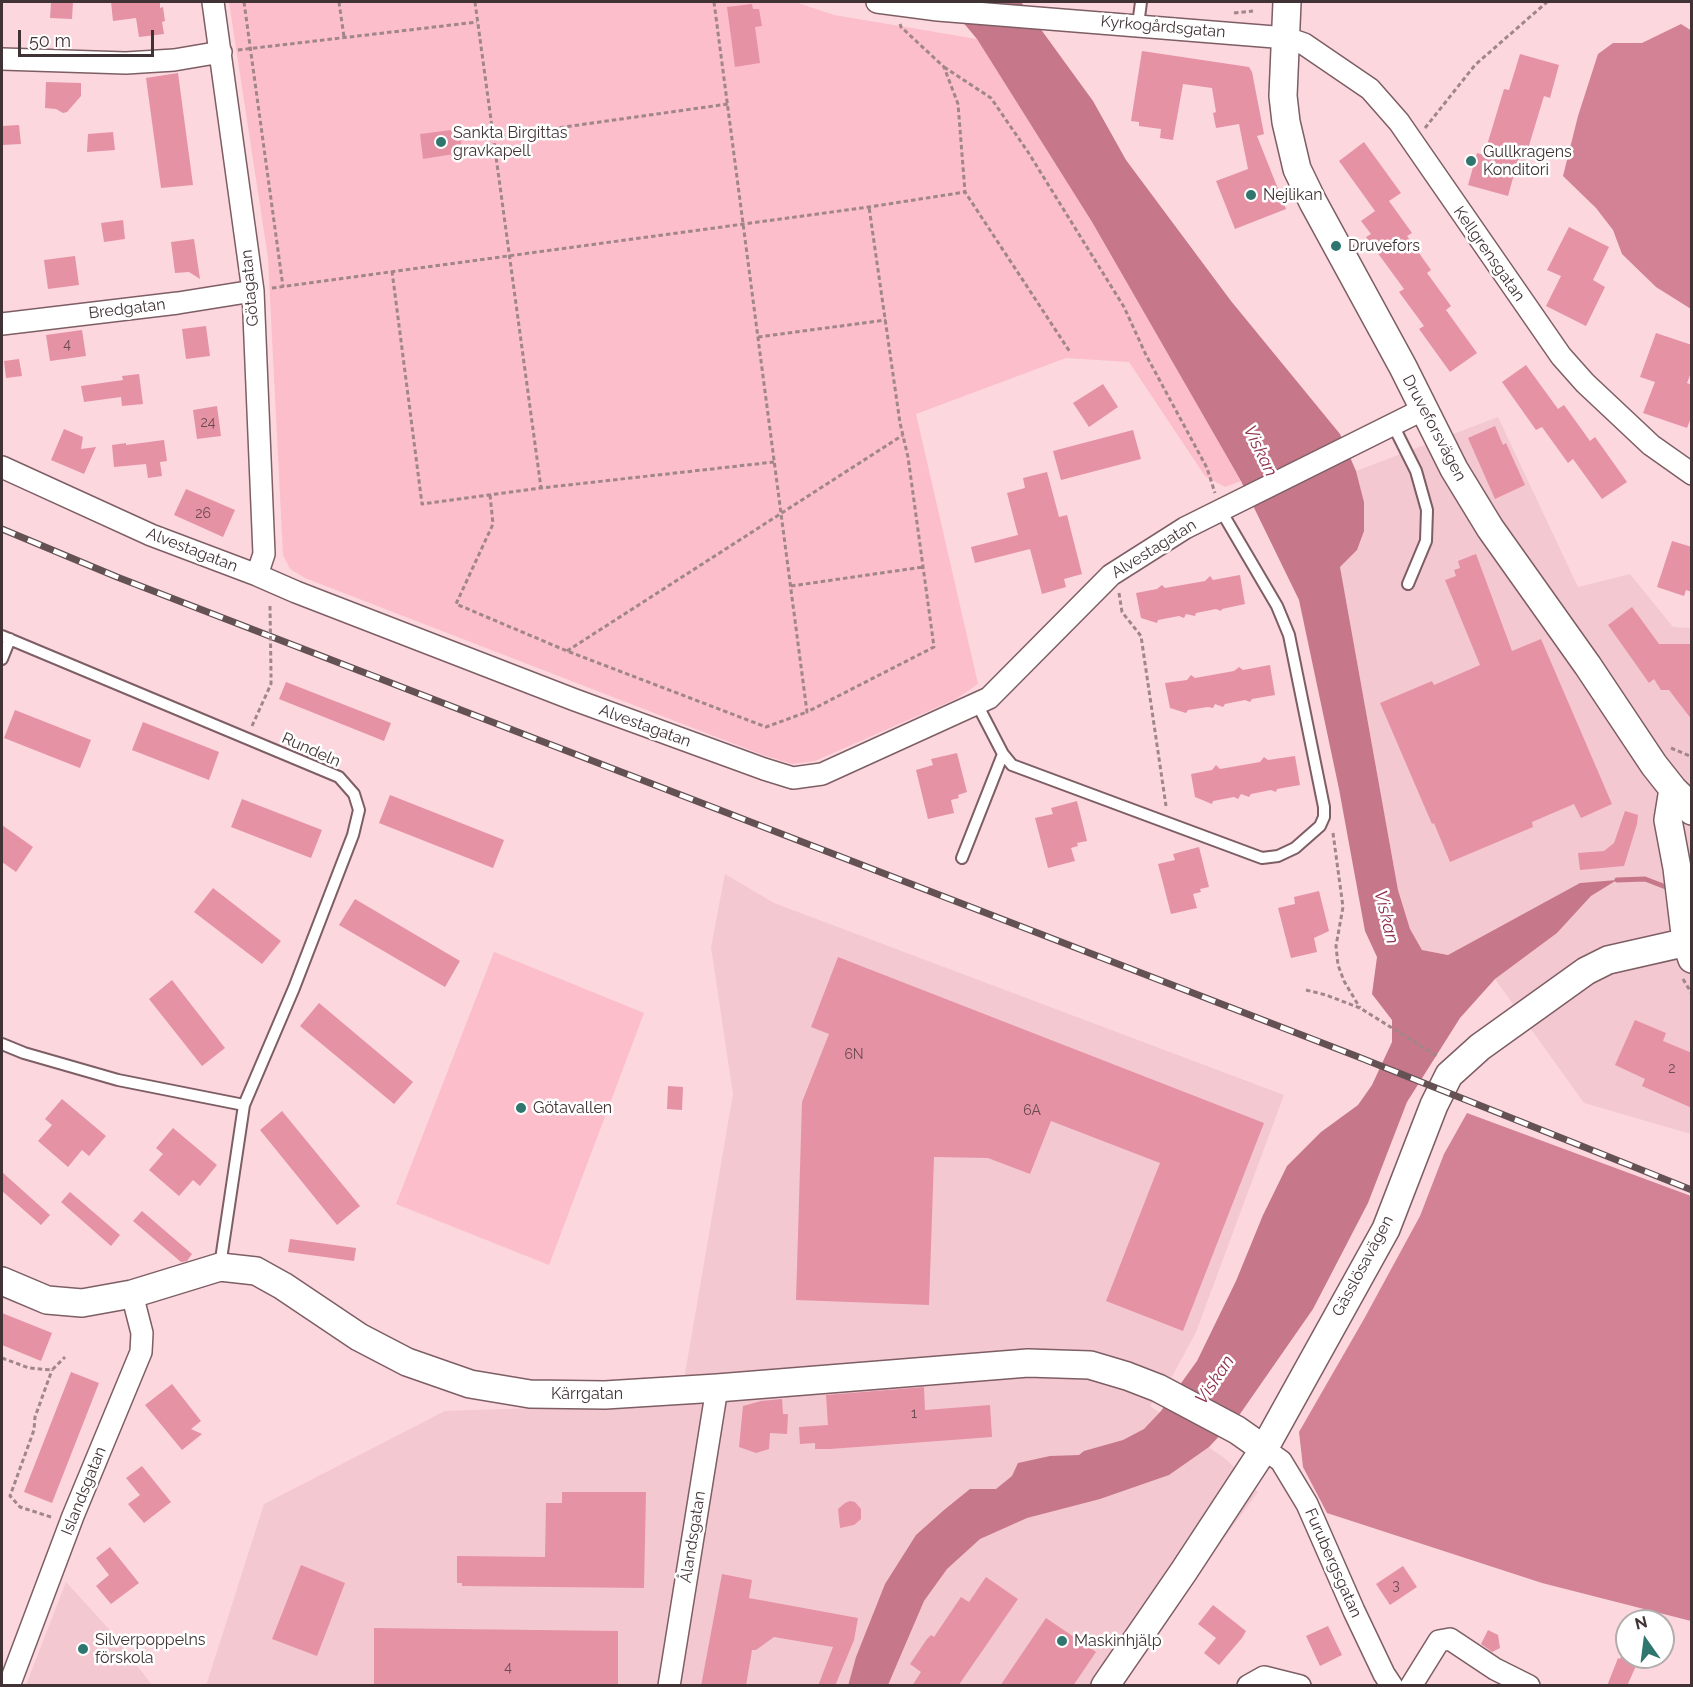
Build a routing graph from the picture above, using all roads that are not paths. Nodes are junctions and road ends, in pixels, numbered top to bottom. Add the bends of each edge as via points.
1 (213, 2) edge
2 (1141, 2) edge
3 (1287, 2) edge
4 (886, 3) edge
5 (1138, 25) junction
6 (1287, 38) junction
7 (221, 52) junction
8 (2, 59) edge
9 (253, 291) junction
10 (2, 324) edge
11 (1424, 409) junction
12 (1393, 425) junction
13 (2, 467) edge
14 (1692, 474) edge
15 (1220, 509) junction
16 (257, 575) junction
17 (1408, 584) dead end
18 (6, 637) edge
19 (2, 659) edge
20 (977, 704) junction
21 (1003, 754) junction
22 (1682, 787) edge
23 (1692, 811) edge
24 (962, 858) dead end
25 (1688, 955) edge
26 (2, 1044) edge
27 (244, 1105) junction
28 (220, 1268) junction
29 (2, 1281) edge
30 (132, 1294) junction
31 (717, 1389) junction
32 (1263, 1449) junction
33 (9, 1686) edge
34 (669, 1686) edge
35 (1105, 1686) edge
36 (1248, 1686) edge
37 (1300, 1686) edge
38 (1392, 1686) edge
39 (1411, 1686) edge
40 (1529, 1686) edge

1 - 7 street, Götagatan
2 - 5 lane
3 - 6 street, Druveforsvägen
4 - 5 street, Kyrkogårdsgatan
5 - 6 street, Kyrkogårdsgatan
6 - 11 street, Druveforsvägen via 1283,96 1297,169
6 - 14 street, Kellgrensgatan via 1304,44 1370,89 1399,122 1561,356 1651,445
7 - 8 street via 126,63
7 - 9 street, Götagatan
9 - 10 street, Bredgatan
9 - 16 street, Götagatan via 264,554
11 - 12 street
11 - 22 street, Druveforsvägen via 1490,528 1654,765
12 - 15 street, Alvestagatan
12 - 17 lane via 1416,471 1426,510 1426,542
13 - 16 street, Alvestagatan via 151,535
15 - 20 street, Alvestagatan via 1111,575 1002,686
15 - 21 lane via 1277,606 1289,635 1322,796 1324,817 1320,826 1295,848 1262,858 1012,765
16 - 20 street, Alvestagatan via 575,700 794,778 822,774
18 - 19 lane, Rundeln
18 - 27 lane, Rundeln via 339,777 354,794 359,810 353,835
20 - 21 lane
21 - 24 lane
22 - 23 street, Druveforsvägen
22 - 25 street via 1668,820
25 - 32 street, Gässlösavägen via 1608,960 1586,971 1480,1047 1449,1075 1386,1229
26 - 27 lane via 118,1080
27 - 28 lane, Rundeln
28 - 30 street, Kärrgatan
28 - 31 street, Kärrgatan via 256,1271 359,1337 407,1362 470,1384 531,1394
29 - 30 street, Kärrgatan via 47,1300 82,1303
30 - 33 street, Islandsgatan via 142,1333 141,1353
31 - 32 street, Kärrgatan via 1028,1363 1090,1365 1158,1388 1237,1430
31 - 34 street, Ålandsgatan
32 - 35 street, Gässlösavägen
32 - 38 street, Furubergsgatan via 1281,1461 1307,1504
36 - 37 street via 1264,1677
39 - 40 street via 1439,1641 1450,1639

